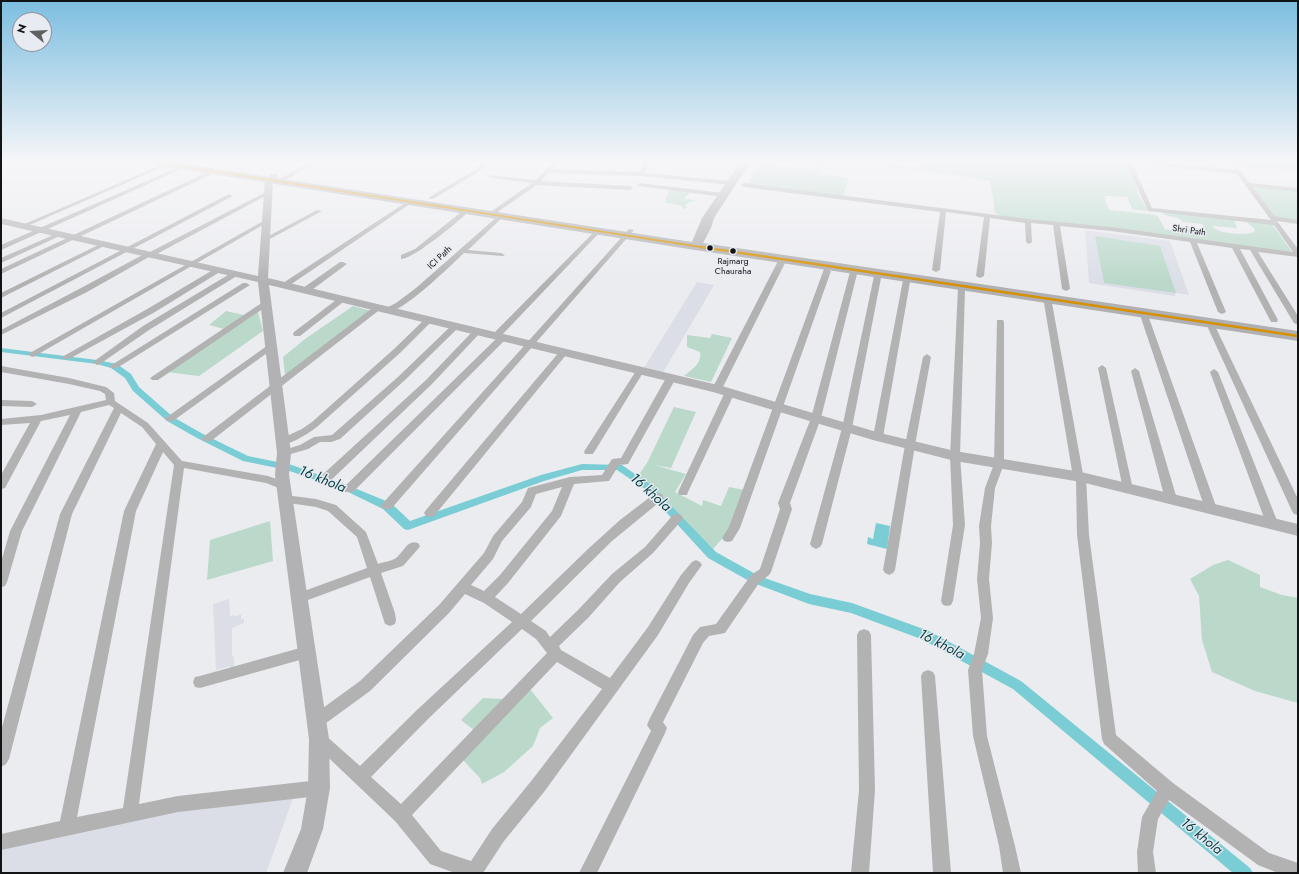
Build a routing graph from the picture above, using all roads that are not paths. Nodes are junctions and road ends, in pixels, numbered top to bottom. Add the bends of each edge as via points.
1 (79, 202) edge
2 (106, 202) edge
3 (149, 202) edge
4 (219, 202) edge
5 (249, 202) edge
6 (268, 202) edge
7 (410, 202) joint
8 (448, 202) edge
9 (511, 202) edge
10 (719, 202) edge
11 (878, 202) edge
12 (1146, 202) edge
13 (1260, 202) edge
14 (467, 210) junction
15 (943, 210) junction
16 (319, 211) dead end
17 (497, 213) junction
18 (987, 216) junction
19 (1, 221) edge
20 (267, 221) junction
21 (1028, 221) junction
22 (1274, 221) junction
23 (1298, 222) edge
24 (1056, 224) junction
25 (23, 226) junction
26 (43, 230) junction
27 (598, 231) junction
28 (629, 233) junction
29 (60, 234) junction
30 (74, 237) junction
31 (266, 239) junction
32 (1193, 241) junction
33 (691, 242) junction
34 (1029, 242) dead end
35 (104, 244) junction
36 (1235, 247) junction
37 (1, 248) edge
38 (1253, 249) junction
39 (128, 250) junction
40 (461, 251) junction
41 (149, 254) junction
42 (1298, 254) edge
43 (501, 255) dead end
44 (404, 257) dead end
45 (1, 261) edge
46 (781, 263) dead end
47 (192, 264) junction
48 (343, 264) dead end
49 (219, 270) junction
50 (827, 270) dead end
51 (936, 270) dead end
52 (1, 272) edge
53 (236, 274) junction
54 (853, 274) dead end
55 (980, 276) dead end
56 (877, 278) dead end
57 (264, 280) junction
58 (906, 282) dead end
59 (246, 285) dead end
60 (284, 285) junction
61 (1066, 289) dead end
62 (306, 290) junction
63 (961, 290) dead end
64 (1, 296) edge
65 (343, 299) junction
66 (1048, 303) dead end
67 (266, 304) junction
68 (384, 309) junction
69 (1222, 312) dead end
70 (1, 316) edge
71 (1145, 318) dead end
72 (429, 320) junction
73 (1274, 320) dead end
74 (1000, 322) dead end
75 (1298, 323) edge
76 (456, 326) junction
77 (1212, 328) dead end
78 (1298, 330) edge
79 (477, 332) junction
80 (1, 333) edge
81 (297, 334) dead end
82 (1298, 336) edge
83 (499, 337) junction
84 (531, 344) junction
85 (271, 346) junction
86 (563, 353) junction
87 (32, 354) dead end
88 (66, 357) dead end
89 (927, 357) dead end
90 (97, 362) dead end
91 (114, 366) dead end
92 (1102, 368) dead end
93 (1, 370) edge
94 (640, 371) junction
95 (1135, 371) dead end
96 (1214, 372) dead end
97 (155, 378) dead end
98 (671, 378) junction
99 (276, 386) junction
100 (723, 391) junction
101 (1, 403) edge
102 (32, 404) dead end
103 (115, 405) junction
104 (779, 408) junction
105 (78, 409) junction
106 (38, 418) junction
107 (816, 418) junction
108 (170, 419) dead end
109 (1, 422) edge
110 (847, 428) junction
111 (878, 437) junction
112 (207, 439) dead end
113 (161, 444) junction
114 (910, 445) junction
115 (589, 452) dead end
116 (955, 456) junction
117 (179, 464) junction
118 (999, 464) junction
119 (283, 469) junction
120 (1079, 477) junction
121 (324, 480) dead end
122 (570, 481) junction
123 (1, 485) edge
124 (349, 489) dead end
125 (1128, 489) junction
126 (683, 492) dead end
127 (658, 497) dead end
128 (1171, 499) junction
129 (387, 506) dead end
130 (1211, 509) junction
131 (1298, 511) edge
132 (430, 513) dead end
133 (677, 518) dead end
134 (1272, 523) junction
135 (1298, 530) edge
136 (728, 538) dead end
137 (816, 544) dead end
138 (414, 546) dead end
139 (696, 565) dead end
140 (374, 570) junction
141 (890, 570) dead end
142 (1, 582) edge
143 (463, 587) junction
144 (300, 598) junction
145 (486, 598) junction
146 (947, 601) dead end
147 (390, 620) dead end
148 (521, 621) junction
149 (864, 635) dead end
150 (307, 652) junction
151 (555, 654) junction
152 (928, 676) dead end
153 (200, 682) dead end
154 (610, 686) junction
155 (318, 730) junction
156 (1, 759) edge
157 (360, 777) junction
158 (319, 788) junction
159 (1164, 794) junction
160 (130, 814) junction
161 (401, 815) junction
162 (67, 829) junction
163 (1, 842) edge
164 (473, 872) edge
165 (1298, 872) edge
166 (295, 873) edge
167 (588, 873) edge
168 (860, 873) edge
169 (942, 873) edge
170 (1012, 873) edge
171 (1147, 873) edge

1 - 25 street
2 - 26 street
3 - 30 street
4 - 39 street
5 - 41 street
6 - 20 street
7 - 14 highway
7 - 60 street
8 - 17 highway
9 - 17 street, ICI Path
10 - 33 highway via 708,222
11 - 15 street, Shri Path
12 - 22 street via 1150,210
13 - 22 street
14 - 17 highway
14 - 44 street via 417,250
15 - 18 street, Shri Path
15 - 51 street
16 - 31 street
17 - 27 highway
17 - 28 highway
17 - 40 street, ICI Path
18 - 21 street, Shri Path
18 - 55 street
19 - 25 street
20 - 31 street
20 - 47 street
21 - 24 street, Shri Path
21 - 34 street
22 - 23 street
22 - 42 street
24 - 32 street, Shri Path
24 - 61 street
25 - 26 street
26 - 29 street
26 - 37 street
27 - 28 highway
27 - 83 street
28 - 33 highway
28 - 84 street
29 - 30 street
29 - 45 street
30 - 35 street
30 - 52 street
31 - 57 street
32 - 36 street, Shri Path
32 - 69 street
33 - 78 highway
33 - 82 highway
35 - 39 street
35 - 64 street
36 - 38 street, Shri Path
36 - 73 street
38 - 42 street, Shri Path
38 - 75 street
39 - 41 street
39 - 70 street
40 - 43 street
40 - 68 street, ICI Path via 419,290 399,305
41 - 47 street
41 - 80 street
46 - 100 street
47 - 49 street
47 - 87 street
48 - 62 street
49 - 53 street
49 - 88 street
50 - 104 street
53 - 57 street
53 - 90 street via 146,328
54 - 107 street
56 - 110 street
57 - 60 street
57 - 67 street
58 - 111 street
59 - 91 street
60 - 62 street
62 - 65 street
63 - 116 street
65 - 68 street
65 - 81 street
66 - 120 street
67 - 85 street
67 - 97 street
68 - 72 street
68 - 99 street, ICI Path
71 - 130 street
72 - 76 street
72 - 119 street via 315,424
74 - 118 street
76 - 79 street
76 - 119 street via 336,437 318,439 304,448
77 - 131 street
79 - 83 street
79 - 121 street via 429,382
83 - 84 street
83 - 124 street
84 - 86 street
84 - 129 street
85 - 99 street
85 - 108 street
86 - 94 street
86 - 132 street
89 - 114 street
92 - 125 street
93 - 103 street via 102,389 109,393
94 - 98 street
94 - 115 street
95 - 128 street
96 - 134 street
98 - 100 street
98 - 122 street via 624,461 616,462 605,478
99 - 112 street, ICI Path
99 - 119 street
100 - 104 street
100 - 126 street
101 - 102 street
103 - 105 street
103 - 113 street via 145,425
103 - 156 street via 66,514
104 - 107 street
104 - 136 street
105 - 106 street
105 - 142 street via 16,531
106 - 109 street
106 - 123 street
107 - 110 street
107 - 167 street via 784,503 786,509 765,572 755,579 720,629 705,631 698,639 654,725 660,728
110 - 111 street
110 - 137 street
111 - 114 street
113 - 117 street
113 - 162 street via 130,511
114 - 116 street
114 - 141 street
116 - 118 street
116 - 146 street via 959,525
117 - 119 street via 268,480
117 - 160 street
118 - 120 street
118 - 170 street via 990,488 985,526 983,579 987,618 981,654 975,670 980,736
119 - 140 street via 316,503 332,508 362,535
119 - 144 street
120 - 125 street
120 - 159 street via 1083,535 1109,739
122 - 143 street via 532,491 527,504 497,539 489,556
122 - 145 street via 557,514
125 - 128 street
127 - 148 street via 589,554
128 - 130 street
130 - 134 street
133 - 151 street via 649,550 616,578 552,644
134 - 135 street
138 - 140 street via 398,563
139 - 154 street via 653,631
140 - 144 street
140 - 147 street
143 - 145 street
143 - 155 street via 444,609
144 - 150 street
145 - 148 street
148 - 151 street via 541,635
148 - 157 street via 415,720
149 - 168 street via 867,779
150 - 153 street
150 - 155 street
151 - 154 street
151 - 161 street
152 - 169 street
154 - 164 street
155 - 157 street
155 - 158 street
157 - 161 street
158 - 160 street via 178,804
158 - 166 street via 312,829
159 - 165 street via 1264,859
159 - 171 street via 1150,817 1145,852
160 - 162 street
161 - 164 street via 436,858
162 - 163 street

